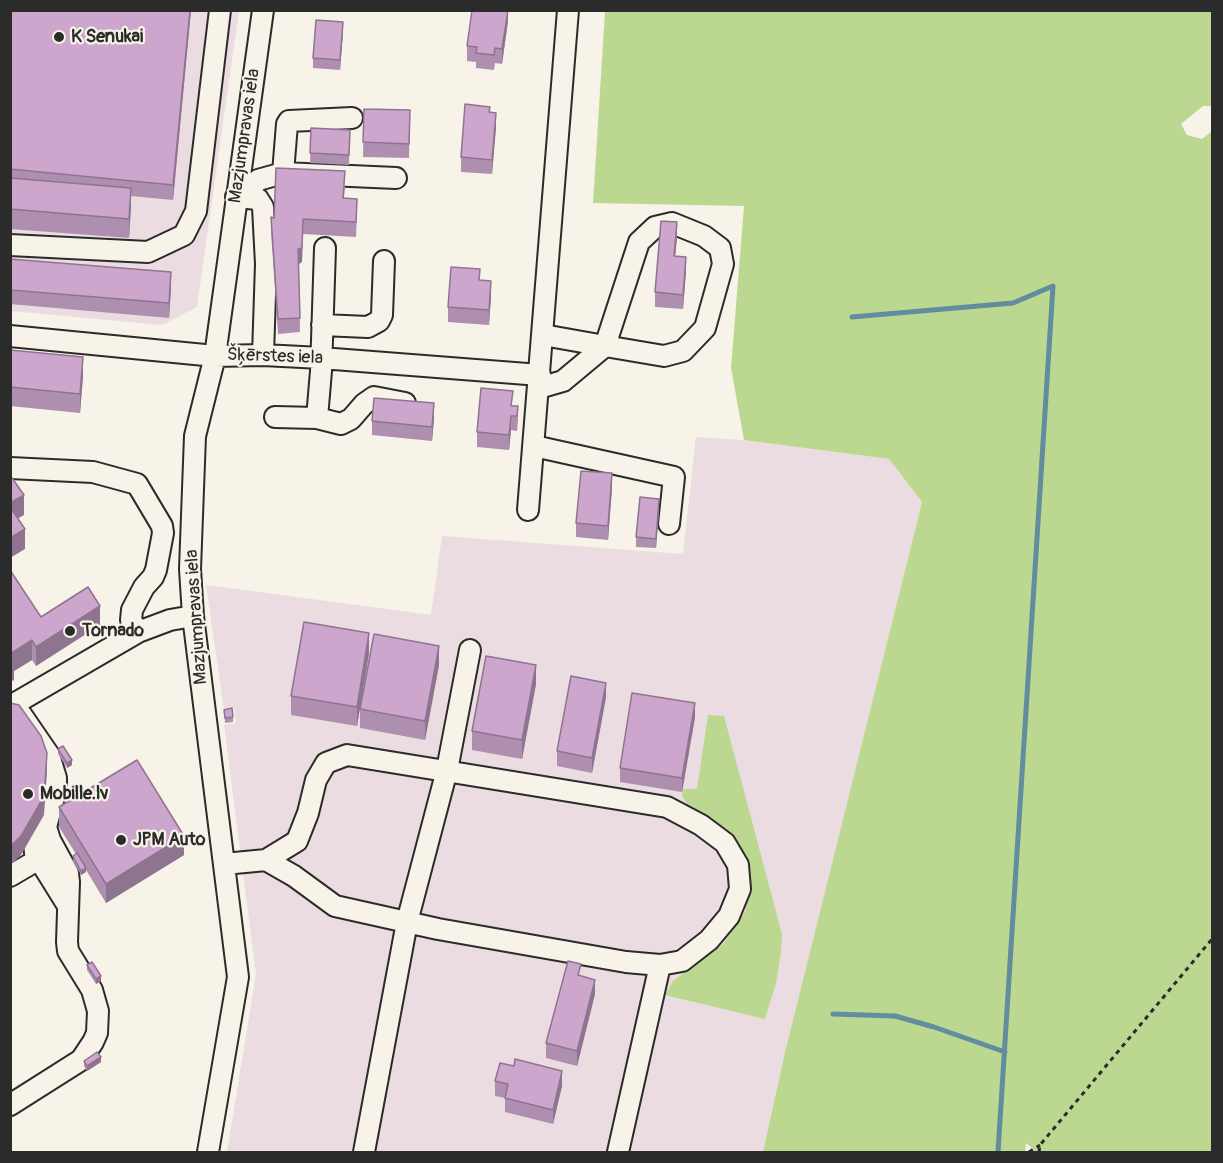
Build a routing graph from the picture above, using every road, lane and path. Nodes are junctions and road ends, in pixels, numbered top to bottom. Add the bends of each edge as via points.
1 (220, 10) edge
2 (263, 10) edge
3 (568, 10) edge
4 (352, 118) dead end
5 (283, 173) junction
6 (396, 178) dead end
7 (239, 198) junction
8 (10, 245) edge
9 (325, 248) dead end
10 (384, 261) dead end
11 (322, 325) junction
12 (543, 335) junction
13 (10, 336) edge
14 (605, 346) junction
15 (263, 355) junction
16 (215, 356) junction
17 (321, 358) junction
18 (539, 382) junction
19 (422, 406) edge
20 (275, 417) dead end
21 (317, 418) junction
22 (534, 446) junction
23 (10, 468) edge
24 (528, 510) dead end
25 (669, 524) dead end
26 (193, 616) junction
27 (138, 632) junction
28 (470, 650) dead end
29 (12, 706) edge
30 (447, 770) junction
31 (46, 827) junction
32 (39, 859) junction
33 (266, 860) junction
34 (224, 864) junction
35 (10, 876) edge
36 (68, 906) junction
37 (407, 922) junction
38 (1212, 939) edge
39 (660, 965) junction
40 (10, 1105) edge
41 (1040, 1145) junction
42 (208, 1152) edge
43 (364, 1152) edge
44 (618, 1152) edge
45 (1029, 1152) edge
46 (1039, 1152) edge

1 - 8 street via 196,211 184,235 148,252
2 - 7 street, Mazjumpravas iela
3 - 12 street
4 - 5 street via 289,121
5 - 6 street
5 - 7 street via 258,180
7 - 15 street via 258,200 265,219
7 - 16 street, Mazjumpravas iela
9 - 11 street
10 - 11 street via 380,321 368,327
11 - 17 street
12 - 14 street
12 - 18 street
13 - 16 street, Šķērstes iela
14 - 14 street via 639,242 655,227 672,224 704,236 720,249 723,264 705,328 683,351 664,356
14 - 18 street via 563,381
15 - 16 street, Šķērstes iela
15 - 17 street, Šķērstes iela
16 - 26 street, Mazjumpravas iela via 195,436 190,569
17 - 18 street, Šķērstes iela
17 - 21 street
18 - 22 street
19 - 21 street via 374,397 341,424
20 - 21 street
22 - 24 street
22 - 25 street via 674,477
23 - 27 street via 93,472 137,484 163,533 156,570 132,610 131,620
26 - 27 street
26 - 34 street, Mazjumpravas iela
27 - 29 street
28 - 30 street
29 - 31 street via 48,755 56,778
30 - 33 street via 347,755 326,764 316,780 297,841
30 - 37 street
30 - 39 street via 668,807 725,843 738,865 740,889 729,916 709,940 682,961
31 - 32 street via 34,844
31 - 36 street via 68,873
32 - 35 street
32 - 36 street
33 - 34 street
33 - 37 street via 335,906
34 - 42 street, Mazjumpravas iela via 238,977
36 - 40 street via 68,951 96,999 97,1033 81,1060
37 - 39 street
37 - 43 street
38 - 41 path
39 - 44 street
41 - 45 path
41 - 46 path

